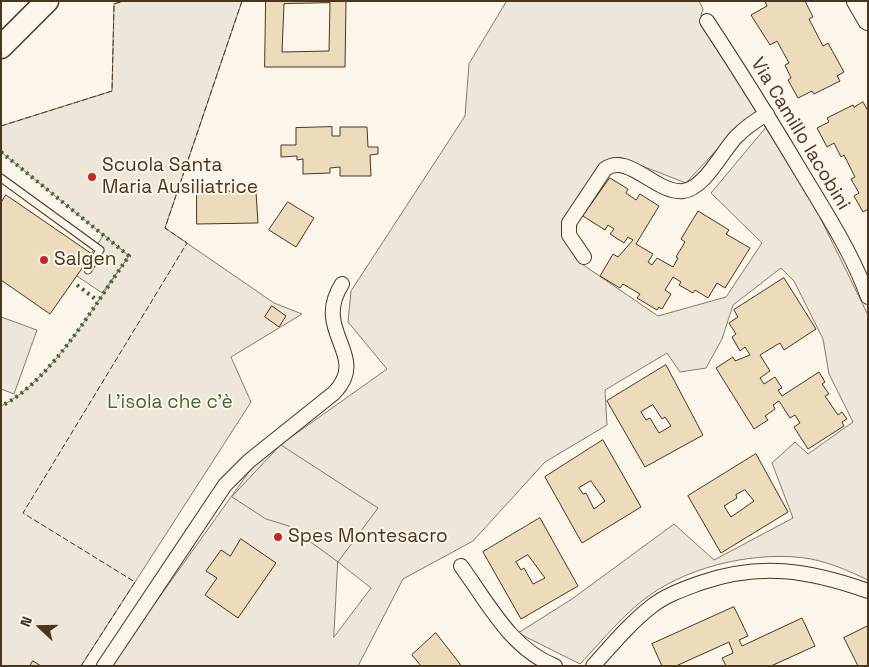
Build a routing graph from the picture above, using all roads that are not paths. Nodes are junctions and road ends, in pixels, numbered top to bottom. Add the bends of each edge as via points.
1 (47, 1) edge
2 (857, 1) edge
3 (707, 20) dead end
4 (868, 20) edge
5 (1, 47) edge
6 (767, 114) junction
7 (1, 178) edge
8 (584, 256) dead end
9 (88, 270) dead end
10 (342, 284) dead end
11 (868, 298) edge
12 (461, 566) dead end
13 (868, 591) edge
14 (104, 666) edge
15 (555, 666) edge
16 (593, 666) edge

1 - 5 main road
2 - 4 main road
3 - 6 street, Via Camillo Iacobini
6 - 8 street via 738,135 703,179 689,190 671,190 622,165 610,165 569,223 569,236
6 - 11 street, Via Camillo Iacobini via 840,236
7 - 9 lane via 100,250
10 - 14 street via 331,314 347,360 341,384 225,485
12 - 15 street via 513,637 536,656
13 - 16 street via 825,577 781,570 755,570 719,577 683,589 652,606

